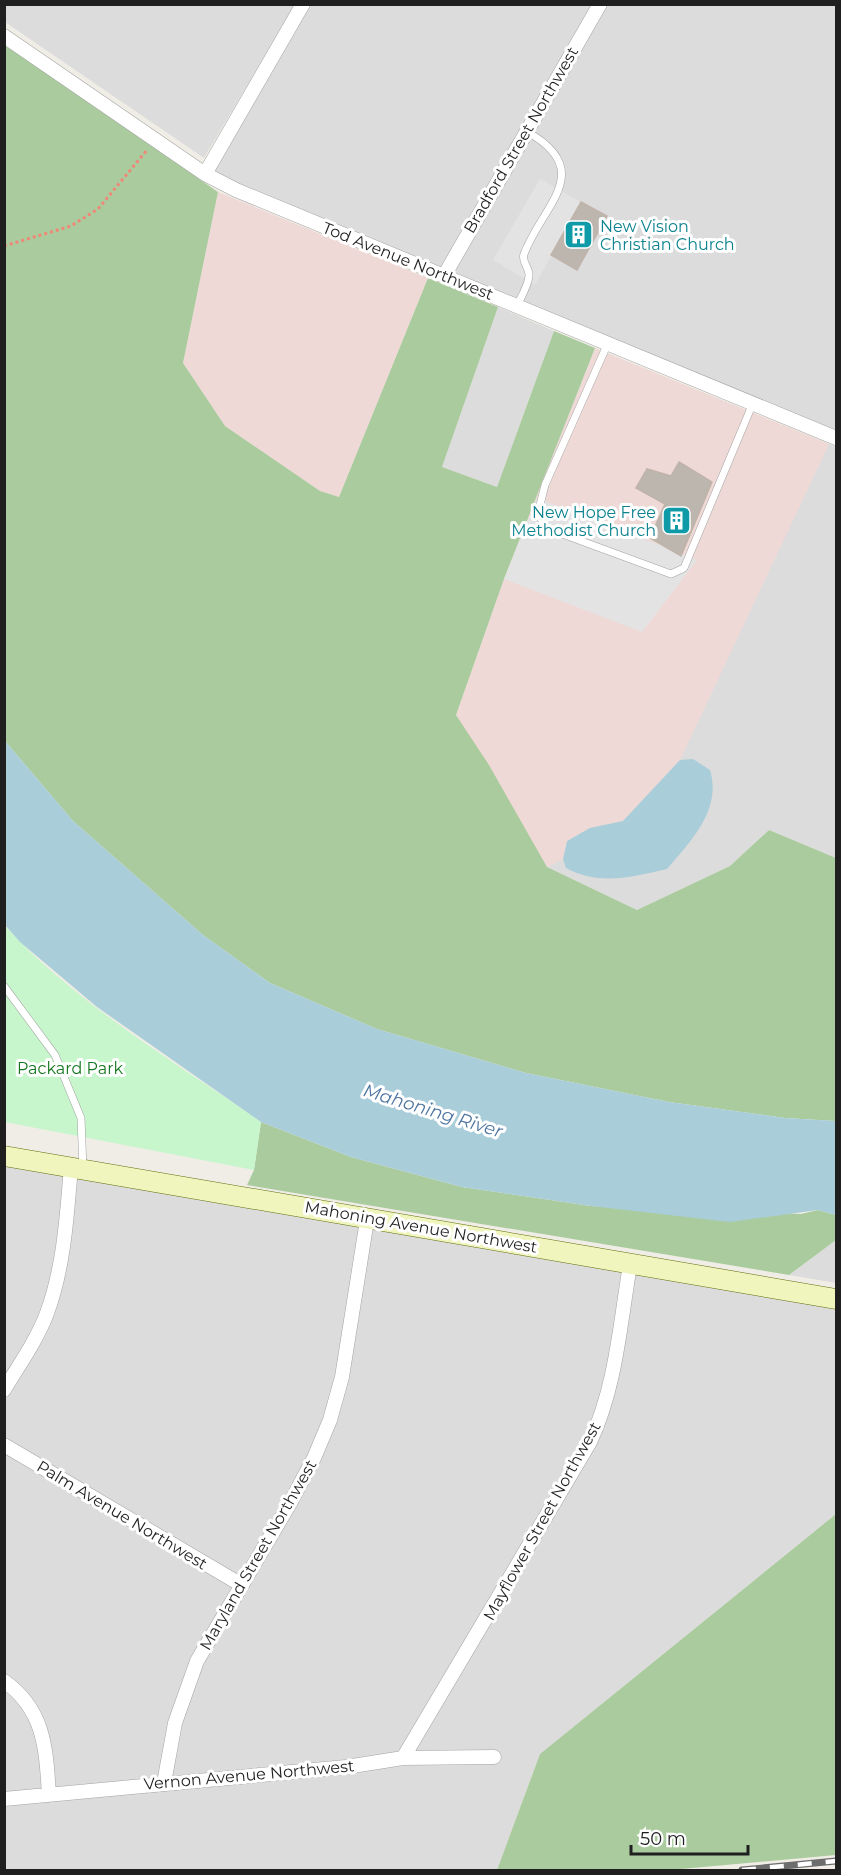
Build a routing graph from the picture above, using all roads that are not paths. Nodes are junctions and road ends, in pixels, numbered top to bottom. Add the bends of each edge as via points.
1 (303, 4) edge
2 (600, 4) edge
3 (4, 36) edge
4 (526, 131) junction
5 (205, 174) junction
6 (444, 276) junction
7 (517, 306) junction
8 (608, 343) junction
9 (753, 403) junction
10 (837, 438) edge
11 (4, 986) edge
12 (4, 1156) edge
13 (77, 1167) junction
14 (367, 1220) junction
15 (630, 1265) junction
16 (837, 1299) edge
17 (4, 1390) edge
18 (4, 1445) edge
19 (240, 1584) junction
20 (4, 1681) edge
21 (494, 1757) dead end
22 (403, 1758) junction
23 (164, 1782) junction
24 (49, 1795) junction
25 (4, 1799) edge

1 - 5 street
2 - 4 street, Bradford Street Northwest
3 - 5 street, Tod Avenue Northwest
4 - 6 street, Bradford Street Northwest
4 - 7 lane via 556,153 561,184 524,255 528,279
5 - 6 street, Tod Avenue Northwest
6 - 7 street, Tod Avenue Northwest
7 - 8 street, Tod Avenue Northwest
8 - 9 street, Tod Avenue Northwest
8 - 9 lane via 545,485 538,513 546,528 671,574 684,568
9 - 10 street, Tod Avenue Northwest
11 - 13 lane via 55,1055 81,1118
12 - 13 main road, Mahoning Avenue Northwest
13 - 14 main road, Mahoning Avenue Northwest
13 - 17 street via 52,1297 34,1340
14 - 15 main road, Mahoning Avenue Northwest
14 - 19 street, Maryland Street Northwest via 342,1377 330,1420 289,1505
15 - 16 main road, Mahoning Avenue Northwest
15 - 22 street, Mayflower Street Northwest via 612,1378 590,1442
18 - 19 street, Palm Avenue Northwest
19 - 23 street, Maryland Street Northwest via 185,1688
20 - 24 street via 22,1696 41,1726
21 - 22 street, Vernon Avenue Northwest
22 - 23 street, Vernon Avenue Northwest via 346,1767
23 - 24 street, Vernon Avenue Northwest
24 - 25 street, Vernon Avenue Northwest

